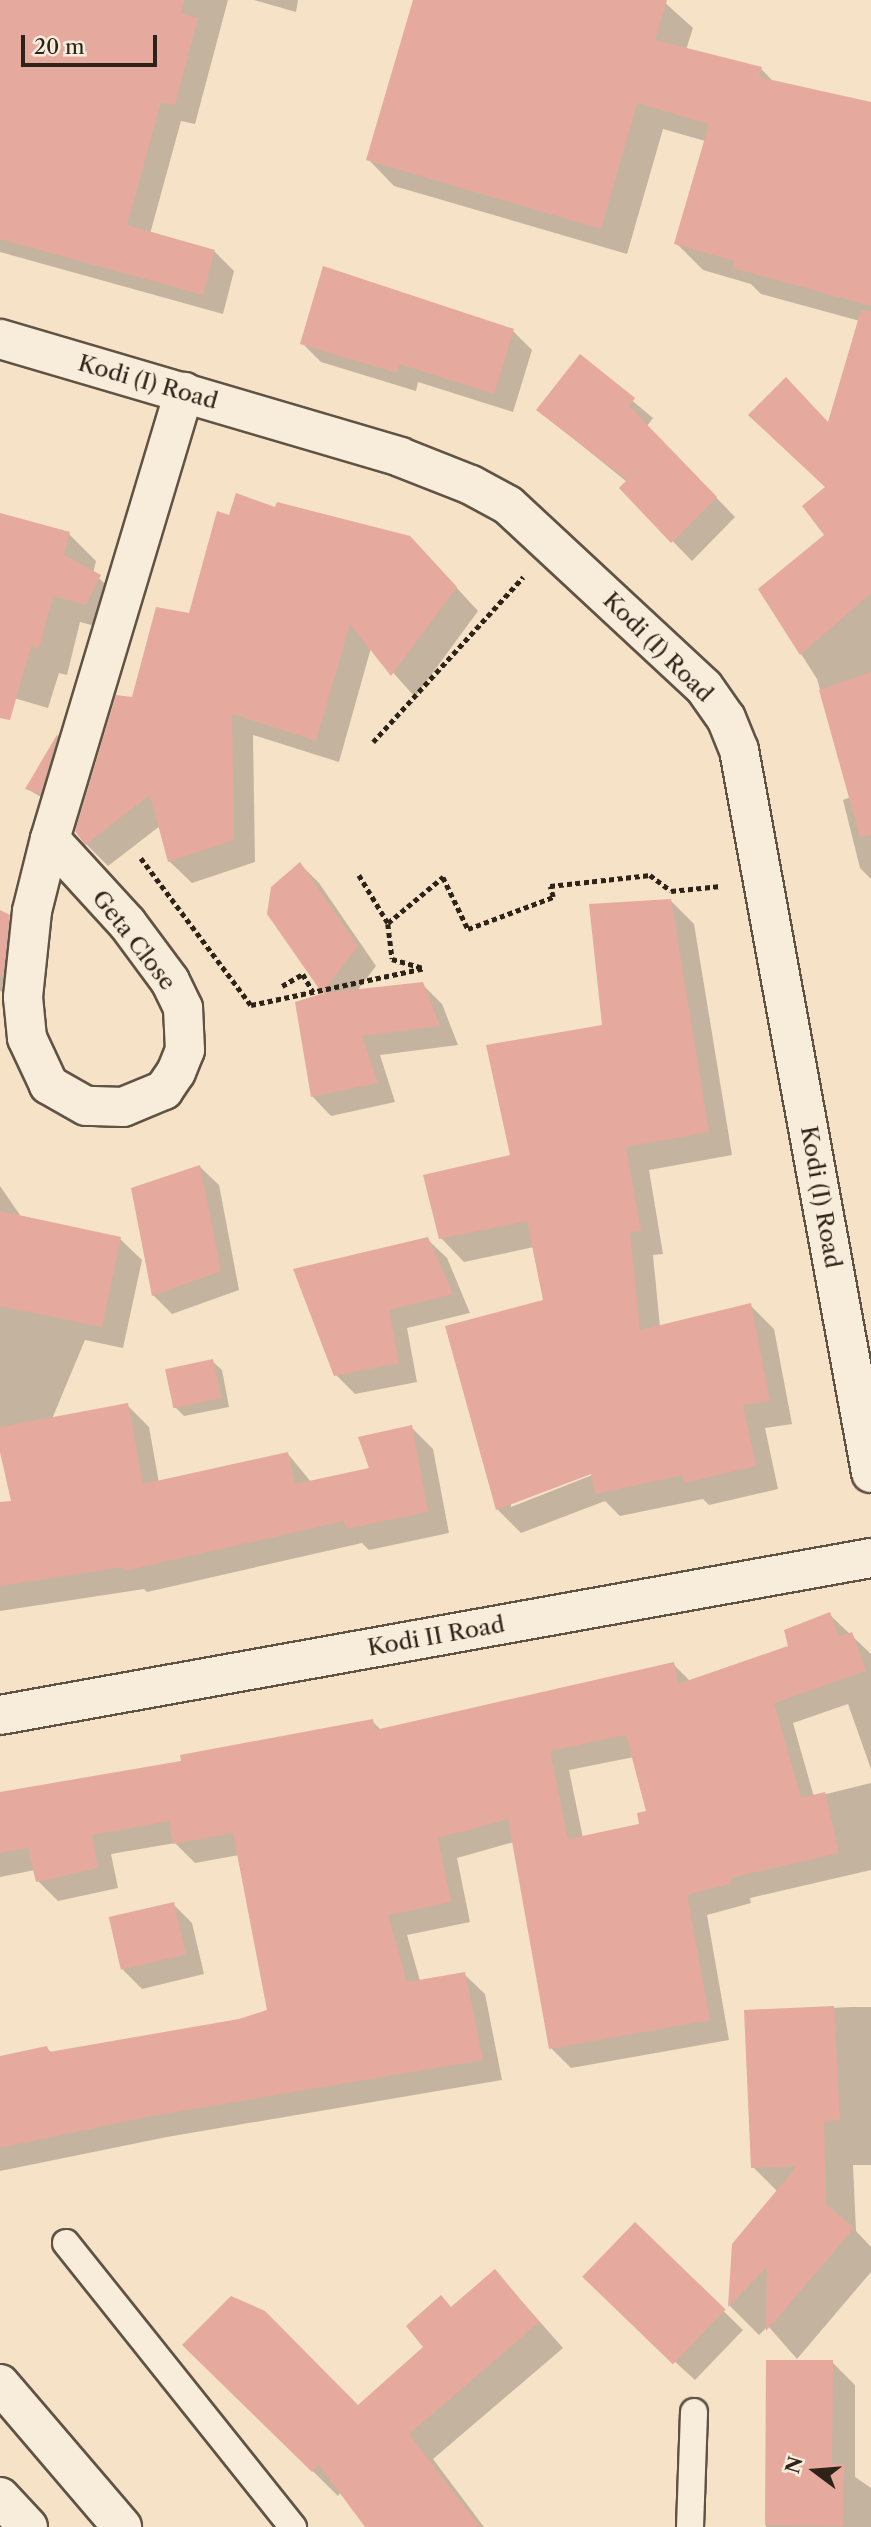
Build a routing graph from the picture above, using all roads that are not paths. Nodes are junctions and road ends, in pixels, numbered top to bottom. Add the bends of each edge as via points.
1 (0, 340) edge
2 (184, 392) junction
3 (50, 839) junction
4 (871, 1473) edge
5 (871, 1558) edge
6 (0, 1715) edge
7 (66, 2243) dead end
8 (0, 2384) edge
9 (694, 2412) dead end
10 (0, 2497) edge
11 (28, 2527) edge
12 (122, 2527) edge
13 (293, 2527) edge
14 (690, 2527) edge

1 - 2 street, Kodi (I) Road
2 - 3 street, Geta Close
2 - 4 street, Kodi (I) Road via 400,457 508,505 704,687 726,718 740,750
3 - 3 street, Geta Close via 127,923 170,981 183,1008 185,1049 176,1072 163,1090 123,1107 86,1106 62,1095 49,1085 27,1038 23,997 32,911
5 - 6 street, Kodi II Road
7 - 13 lane
8 - 12 street
9 - 14 lane
10 - 11 street

